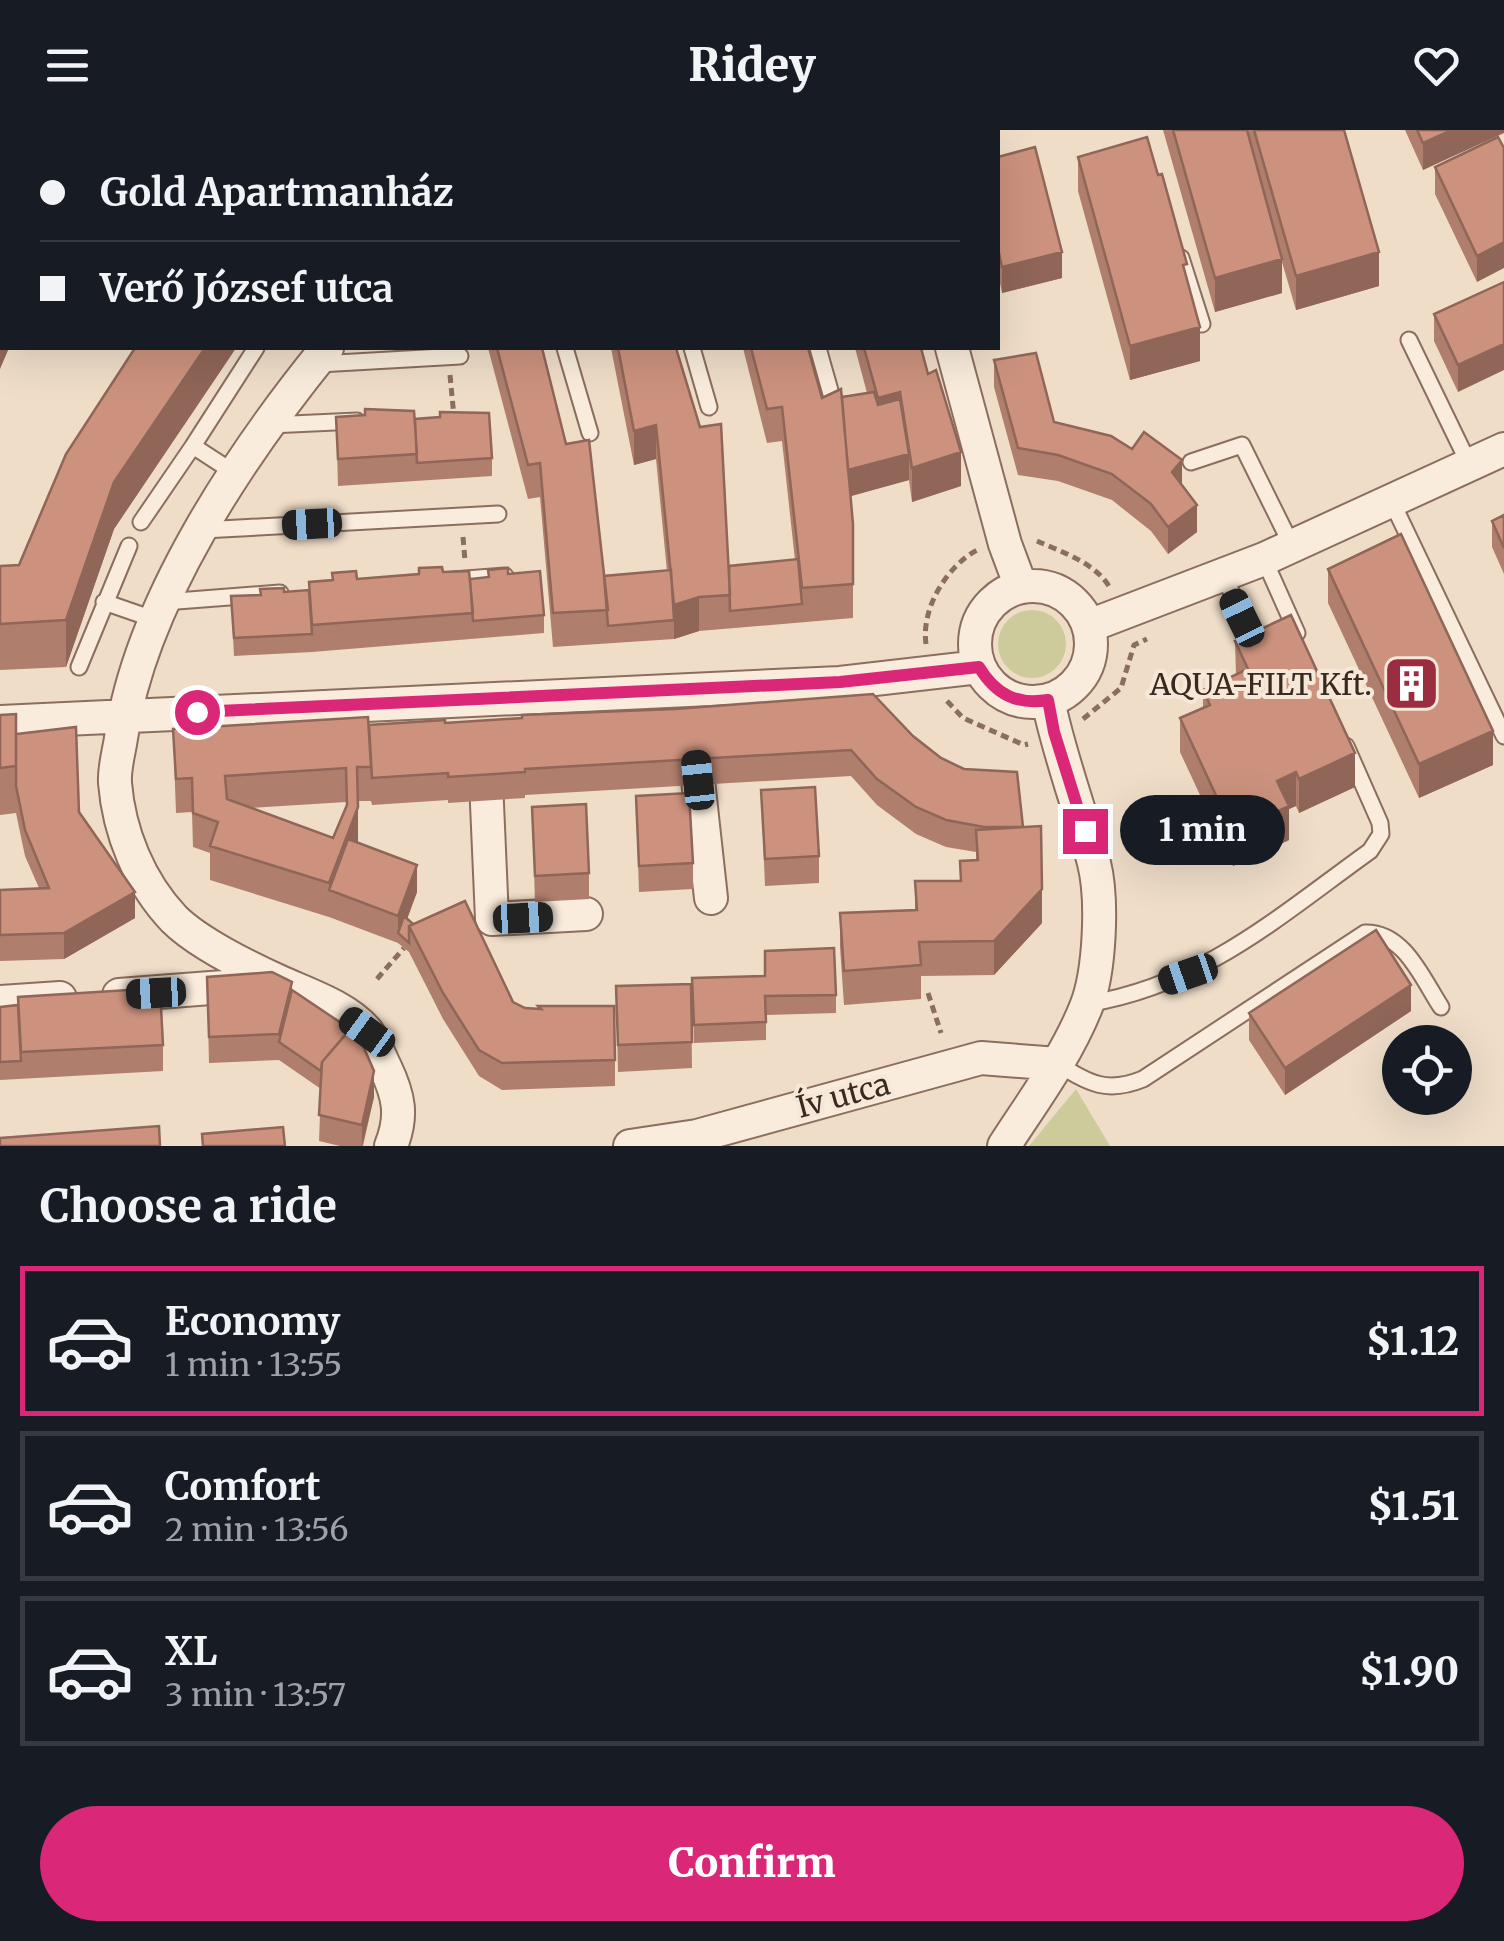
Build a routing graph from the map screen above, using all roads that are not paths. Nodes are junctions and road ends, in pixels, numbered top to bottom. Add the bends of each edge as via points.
1 (1174, 236) edge
2 (1202, 324) edge
3 (1408, 340) dead end
4 (255, 350) edge
5 (566, 350) edge
6 (693, 350) edge
7 (819, 350) edge
8 (953, 350) edge
9 (321, 356) edge
10 (454, 356) road end
11 (832, 394) edge
12 (709, 407) dead end
13 (366, 421) edge
14 (270, 426) junction
15 (590, 434) dead end
16 (193, 446) junction
17 (1504, 448) edge
18 (1191, 462) dead end
19 (1470, 466) junction
20 (236, 474) junction
21 (1392, 502) junction
22 (498, 514) dead end
23 (141, 522) dead end
24 (202, 530) junction
25 (129, 546) dead end
26 (1278, 553) junction
27 (509, 576) edge
28 (1224, 576) junction
29 (428, 582) edge
30 (1021, 586) junction
31 (295, 592) edge
32 (104, 602) junction
33 (160, 611) junction
34 (1088, 626) junction
35 (1252, 638) edge
36 (1303, 646) edge
37 (78, 667) dead end
38 (979, 667) junction
39 (688, 689) junction
40 (482, 699) junction
41 (1048, 700) junction
42 (124, 715) junction
43 (0, 722) edge
44 (1342, 735) edge
45 (1504, 736) edge
46 (711, 898) dead end
47 (586, 914) dead end
48 (277, 980) junction
49 (0, 1002) edge
50 (1088, 1004) junction
51 (1440, 1008) dead end
52 (1058, 1064) junction
53 (395, 1145) edge
54 (630, 1146) edge
55 (1004, 1146) edge

1 - 2 lane
3 - 19 lane
4 - 16 lane
5 - 15 lane
6 - 12 lane
7 - 11 lane
8 - 30 street
9 - 10 lane
9 - 14 street
13 - 14 lane
14 - 20 street
16 - 20 lane
16 - 23 lane
17 - 19 street
18 - 26 lane via 1242,445
19 - 21 street
20 - 24 street
21 - 26 street
21 - 45 lane
22 - 24 lane
24 - 33 street
25 - 32 lane
26 - 28 street
26 - 36 lane
27 - 29 lane
28 - 34 street
28 - 35 lane
30 - 34 street via 1055,590
30 - 38 street via 1004,592 981,617 974,650
31 - 33 lane
32 - 33 lane
32 - 37 lane
33 - 42 street
34 - 41 street via 1088,663 1079,680
38 - 39 street
38 - 41 street via 1000,693
39 - 40 street
39 - 46 street
40 - 42 street
40 - 47 street via 492,919
41 - 50 street via 1095,868 1100,931
42 - 43 street
42 - 48 street via 115,779 124,838 150,887 176,920
44 - 50 lane via 1380,823 1370,851 1220,958
48 - 49 street
48 - 53 street via 321,998 367,1032 398,1100
50 - 52 street
51 - 52 lane via 1400,946 1379,932 1365,932 1143,1079 1106,1088
52 - 54 street, Ív utca via 981,1058 696,1136
52 - 55 street

